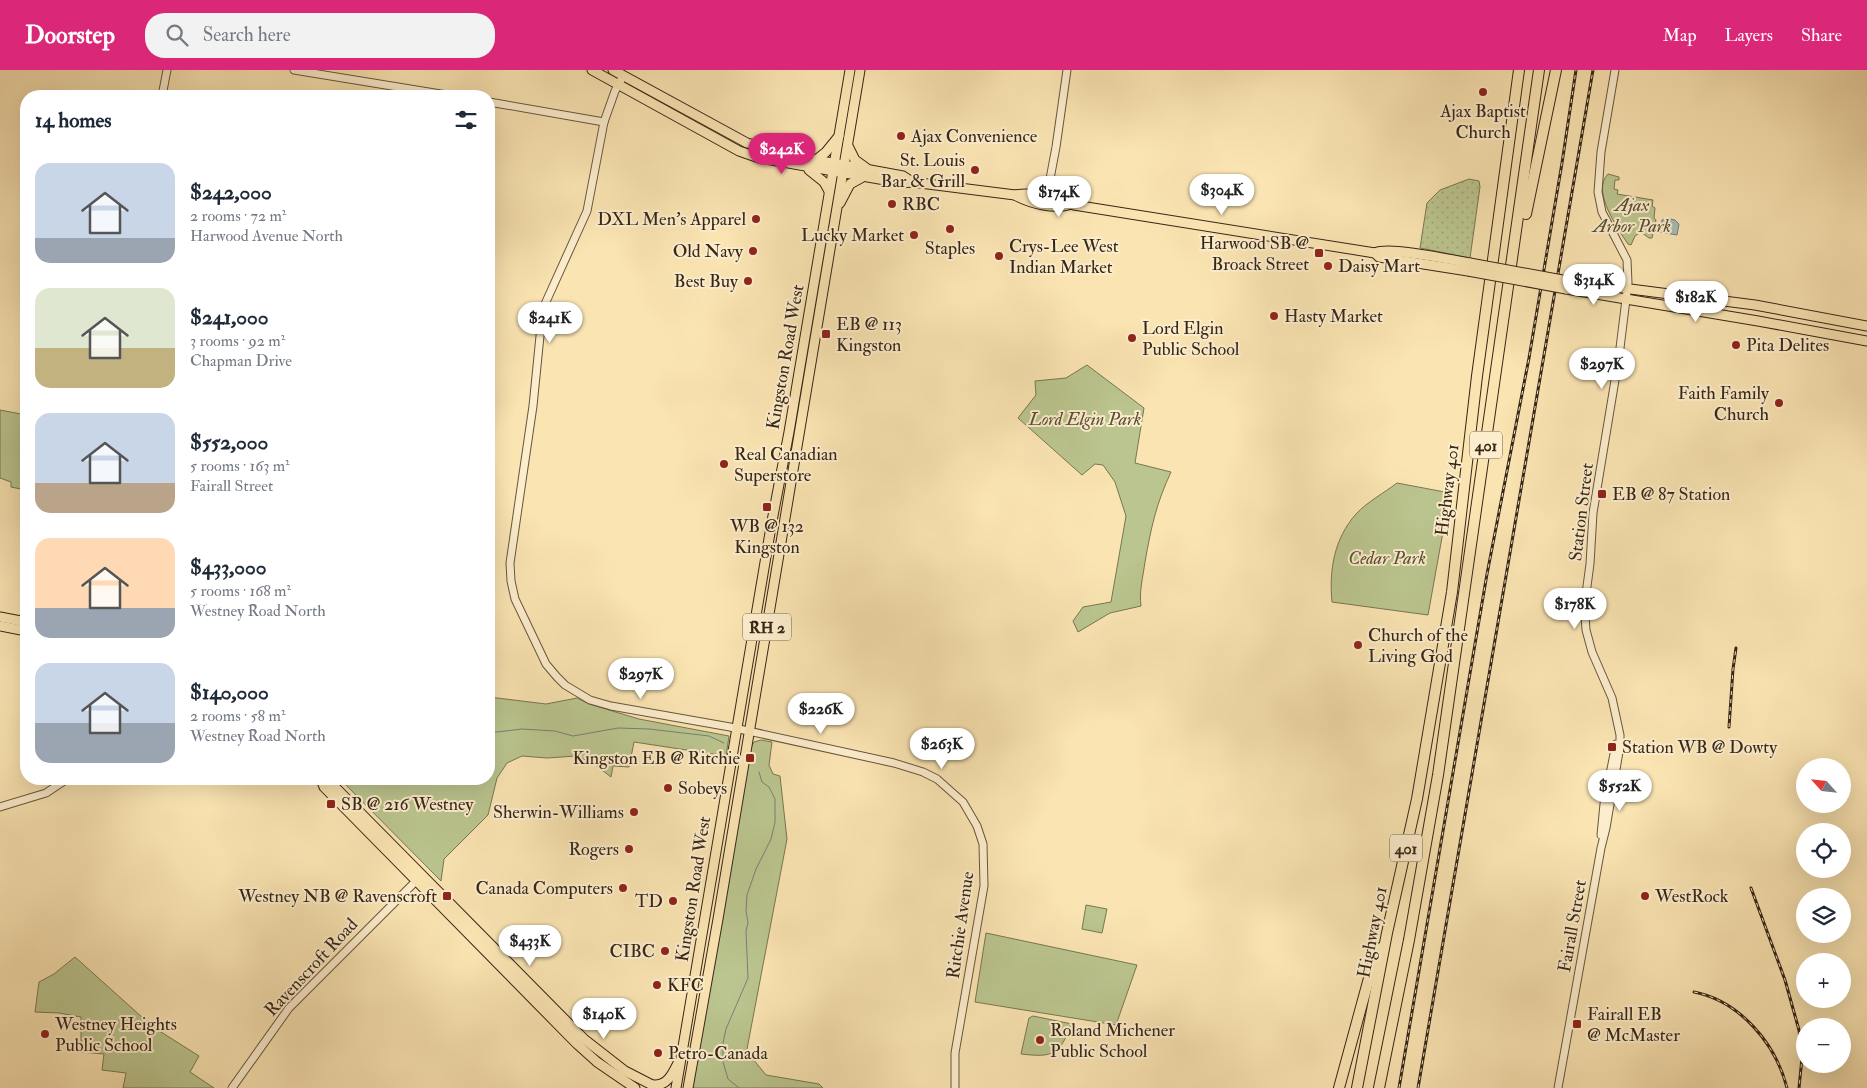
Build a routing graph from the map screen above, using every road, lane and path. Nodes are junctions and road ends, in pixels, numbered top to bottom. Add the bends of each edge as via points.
1 (167, 70) edge
2 (294, 70) edge
3 (592, 70) edge
4 (613, 70) edge
5 (850, 70) edge
6 (860, 70) edge
7 (1067, 70) edge
8 (1517, 70) edge
9 (1539, 70) edge
10 (1556, 70) edge
11 (1615, 70) edge
12 (1619, 70) edge
13 (623, 76) junction
14 (618, 86) junction
15 (163, 90) edge
16 (416, 90) edge
17 (495, 103) edge
18 (604, 122) junction
19 (839, 136) junction
20 (848, 144) junction
21 (816, 160) junction
22 (805, 168) junction
23 (834, 168) junction
24 (843, 169) junction
25 (1600, 171) junction
26 (866, 174) junction
27 (829, 191) junction
28 (1046, 200) junction
29 (837, 207) junction
30 (1516, 241) junction
31 (1567, 285) junction
32 (1628, 290) junction
33 (1627, 299) junction
34 (1867, 326) edge
35 (1867, 340) edge
36 (0, 617) edge
37 (20, 621) edge
38 (0, 626) edge
39 (20, 630) edge
40 (1618, 723) junction
41 (737, 729) junction
42 (749, 732) junction
43 (1617, 771) joint
44 (58, 785) edge
45 (323, 785) edge
46 (0, 807) edge
47 (1600, 848) junction
48 (419, 879) junction
49 (1387, 933) junction
50 (524, 984) junction
51 (682, 1056) junction
52 (654, 1086) edge
53 (232, 1088) edge
54 (635, 1088) edge
55 (676, 1088) edge
56 (688, 1088) edge
57 (955, 1088) edge
58 (1339, 1088) edge
59 (1357, 1088) edge
60 (1380, 1088) edge
61 (1558, 1088) edge

1 - 15 street
2 - 16 street
3 - 14 main road
4 - 13 main road
5 - 19 main road, RH 2
6 - 20 main road, RH 2
7 - 28 street
8 - 49 highway, Highway 401 / 401 via 1452,592 1417,799
9 - 30 highway, Highway 401 / 401
10 - 30 highway via 1525,218
11 - 25 street
12 - 25 street
13 - 14 street, Ritchie Avenue
13 - 21 main road via 747,143
14 - 18 street, Ritchie Avenue
14 - 22 main road via 739,151
17 - 18 street
18 - 41 street, Ritchie Avenue via 587,211 545,304 510,563 514,598 546,664 571,690 610,706
19 - 21 main road
19 - 23 main road, RH 2
20 - 24 main road, RH 2
20 - 26 main road
21 - 23 main road
22 - 23 main road
22 - 27 main road via 820,178
23 - 24 main road
23 - 27 main road, Kingston Road West / RH 2
24 - 26 main road
24 - 29 main road, Kingston Road West / RH 2
25 - 32 street, Station Street via 1599,205 1627,260
26 - 28 main road via 903,176 912,182 1015,195 1026,193
26 - 29 main road via 850,184
27 - 41 main road, Kingston Road West / RH 2
28 - 31 main road, bridge via 1375,253 1380,250
29 - 42 main road, Kingston Road West / RH 2
30 - 60 highway, Highway 401 / 401 via 1438,775
31 - 32 main road
31 - 33 main road
32 - 33 street, Station Street
32 - 34 main road via 1766,307
33 - 35 main road
33 - 40 street, Station Street via 1593,513 1585,602 1592,652 1612,698
36 - 37 main road
38 - 39 main road
40 - 43 street, Station Street
40 - 47 street, Station Street
41 - 42 street, Ritchie Avenue
41 - 51 main road, Kingston Road West / RH 2
42 - 56 main road, Kingston Road West / RH 2
42 - 57 street, Ritchie Avenue via 923,772 948,788 977,826 983,844 984,886 955,1053
43 - 47 street, Fairall Street
44 - 46 street via 46,793
45 - 48 main road
47 - 61 street, Fairall Street
48 - 50 main road
48 - 53 street, Ravenscroft Road via 289,1008
49 - 58 highway via 1372,967
49 - 59 highway, Highway 401 / 401
50 - 52 main road via 608,1059
50 - 54 main road via 597,1062
51 - 52 main road via 664,1084
51 - 55 main road, Kingston Road West / RH 2

